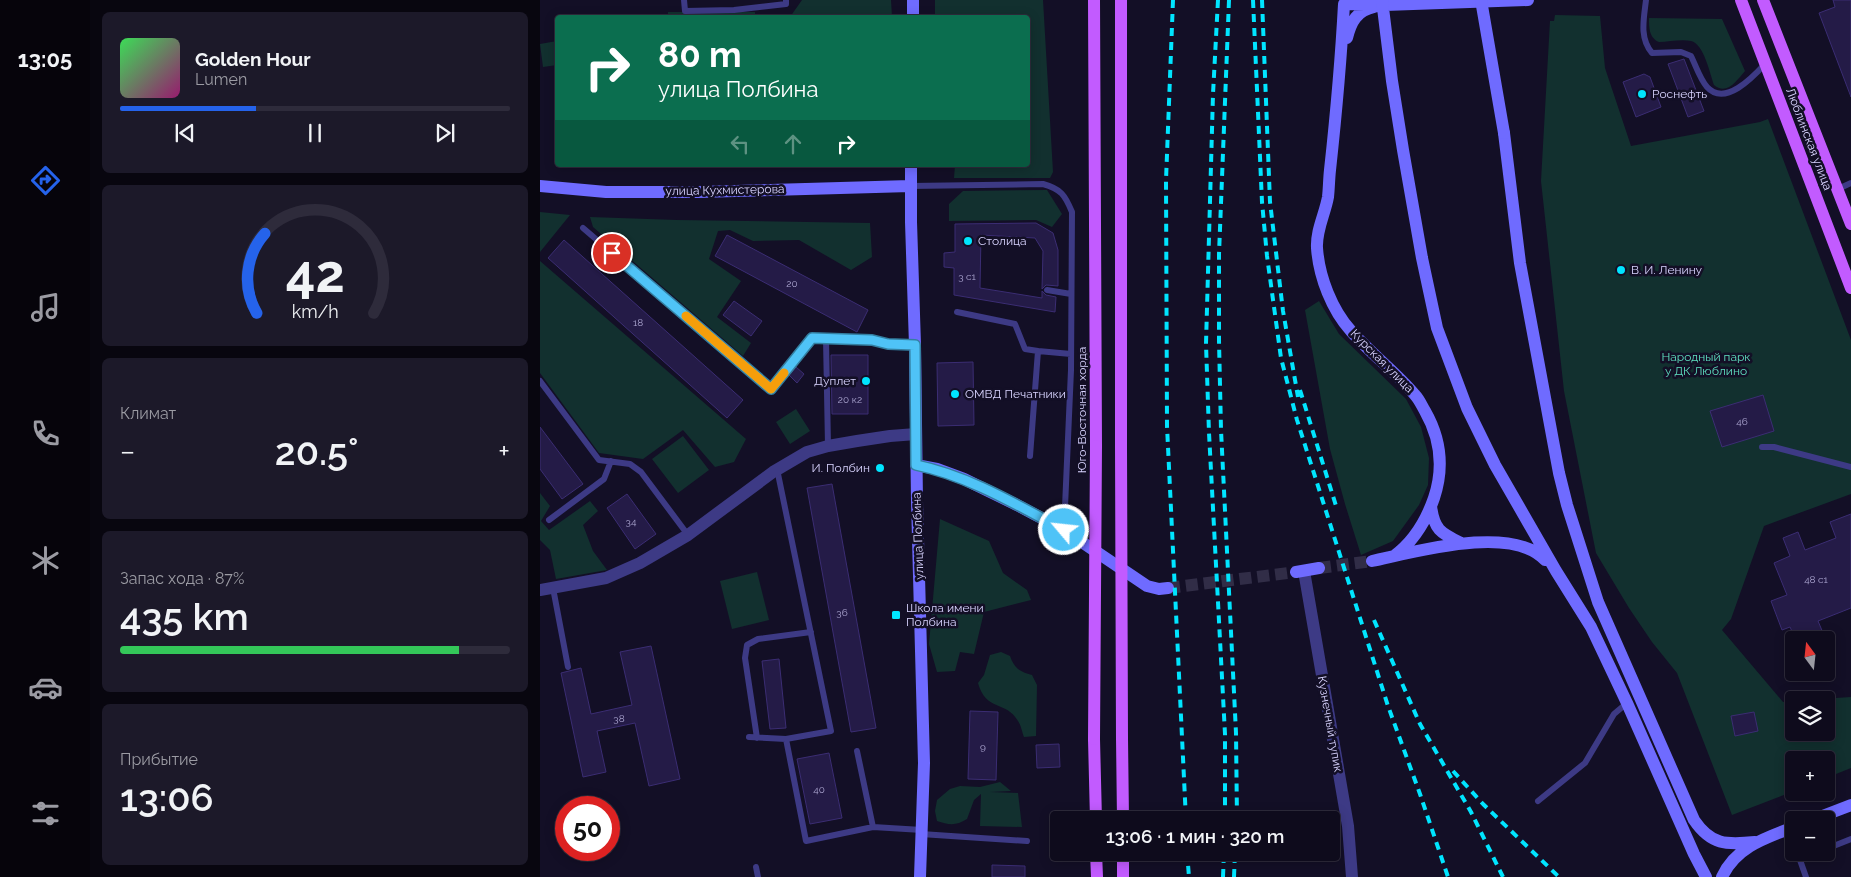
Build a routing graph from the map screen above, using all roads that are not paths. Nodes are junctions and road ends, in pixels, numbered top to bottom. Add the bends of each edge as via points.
1 (684, 0) edge
2 (786, 0) edge
3 (912, 0) edge
4 (1094, 0) edge
5 (1121, 0) edge
6 (1480, 0) edge
7 (1528, 0) edge
8 (1646, 0) edge
9 (1741, 0) edge
10 (1763, 0) edge
11 (1344, 2) edge
12 (1383, 2) edge
13 (912, 15) edge
14 (1765, 64) junction
15 (1341, 70) junction
16 (911, 167) edge
17 (1851, 183) edge
18 (540, 186) edge
19 (910, 186) junction
20 (1838, 188) junction
21 (1851, 224) edge
22 (583, 228) dead end
23 (1851, 288) edge
24 (1047, 290) dead end
25 (1071, 294) junction
26 (956, 312) dead end
27 (826, 339) junction
28 (915, 345) junction
29 (1038, 351) junction
30 (1071, 354) junction
31 (540, 381) edge
32 (916, 434) junction
33 (828, 446) junction
34 (1762, 447) dead end
35 (1030, 456) dead end
36 (611, 461) junction
37 (916, 465) junction
38 (1851, 467) edge
39 (778, 469) junction
40 (1431, 506) junction
41 (549, 520) dead end
42 (1064, 530) junction
43 (688, 535) junction
44 (1462, 543) junction
45 (1394, 556) junction
46 (1372, 561) tunnel mouth
47 (1318, 568) tunnel mouth
48 (1300, 571) joint
49 (1556, 571) junction
50 (553, 588) junction
51 (1168, 588) tunnel mouth
52 (540, 590) edge
53 (811, 632) junction
54 (568, 667) dead end
55 (1627, 702) junction
56 (749, 737) dead end
57 (756, 738) junction
58 (786, 739) junction
59 (857, 751) dead end
60 (1538, 801) dead end
61 (1851, 805) edge
62 (1096, 811) edge
63 (1123, 811) edge
64 (1835, 811) edge
65 (873, 827) junction
66 (1785, 830) edge
67 (922, 832) junction
68 (1851, 839) edge
69 (1027, 841) dead end
70 (1754, 842) junction
71 (1835, 845) edge
72 (1096, 861) edge
73 (1123, 861) edge
74 (1800, 861) edge
75 (756, 867) dead end
76 (758, 877) edge
77 (920, 877) edge
78 (1097, 877) edge
79 (1123, 877) edge
80 (1352, 877) edge
81 (1706, 877) edge
82 (1722, 877) edge
83 (1806, 877) edge

1 - 2 lane via 685,10 734,10 786,4
3 - 13 main road
4 - 62 main road, Юго-Восточная хорда, bridge
5 - 63 main road, bridge
6 - 70 main road, bridge via 1504,133 1520,263 1560,473 1567,506 1598,602 1694,820 1711,838 1731,843
7 - 12 main road
8 - 14 lane via 1643,21 1645,45 1652,53 1681,52 1691,56 1707,87 1713,92 1725,94 1740,87
9 - 14 main road, Люблинская улица
10 - 20 main road, Люблинская улица
11 - 12 main road
11 - 15 main road, Курская улица
12 - 15 main road via 1356,14 1348,34
12 - 49 main road via 1403,150 1437,328 1467,408 1495,465
14 - 23 main road, Люблинская улица
15 - 40 main road, Курская улица via 1328,197 1318,230 1317,248 1322,273 1334,306 1350,330 1417,396 1432,423 1440,455 1439,482
16 - 19 main road, улица Полбина
17 - 20 lane
18 - 19 main road, улица Кухмистерова via 606,192
19 - 25 lane via 1043,184 1056,188 1067,199 1072,212
19 - 28 main road, улица Полбина
20 - 21 main road, Люблинская улица
22 - 27 lane via 771,389 812,338
24 - 25 lane
25 - 30 lane
26 - 29 lane via 1015,324 1025,349
27 - 28 lane
27 - 33 lane
28 - 32 main road, улица Полбина
29 - 30 lane
29 - 35 lane
30 - 42 lane
31 - 36 lane via 599,460
32 - 33 street
32 - 37 main road, улица Полбина
33 - 39 street via 807,452
34 - 38 lane via 1774,447
36 - 41 lane via 604,480
36 - 43 lane via 630,464 641,472
37 - 42 main road via 964,479
37 - 67 main road, улица Полбина via 924,763
39 - 43 street
39 - 53 lane
40 - 44 main road via 1438,530
40 - 45 main road, Курская улица via 1408,546
42 - 51 main road via 1147,586
43 - 50 street via 640,563 606,578
44 - 45 main road
44 - 49 main road via 1518,544 1539,554
45 - 46 main road
47 - 48 main road
48 - 80 street, Кузнечный тупик via 1348,826
49 - 55 main road via 1591,627
50 - 52 street
50 - 54 lane
53 - 57 lane via 758,639 746,645
53 - 58 lane via 831,731
55 - 60 lane via 1614,714 1585,763
55 - 81 main road
56 - 57 lane
57 - 58 lane
58 - 65 lane via 806,841
59 - 65 lane
61 - 64 main road
65 - 67 lane
66 - 70 main road
67 - 69 lane
67 - 77 main road, улица Полбина
68 - 71 lane
70 - 82 main road via 1727,866
72 - 78 main road
73 - 79 main road
74 - 83 lane
75 - 76 lane

